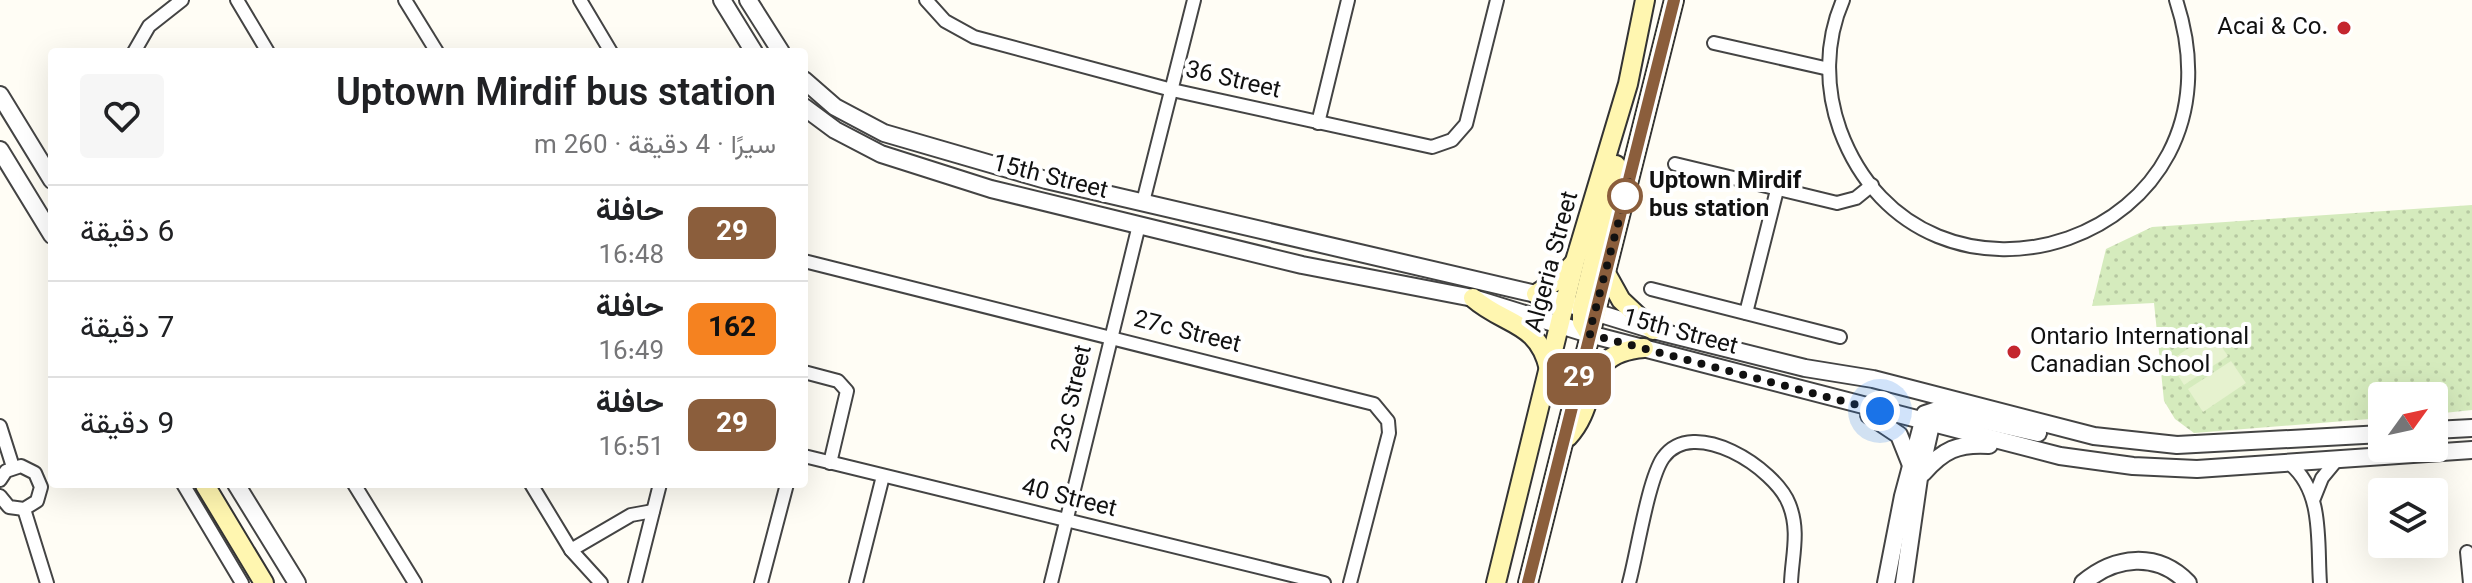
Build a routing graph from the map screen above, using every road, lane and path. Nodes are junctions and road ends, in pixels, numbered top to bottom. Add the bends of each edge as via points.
1 (182, 0) edge
2 (237, 0) edge
3 (405, 0) edge
4 (580, 0) edge
5 (722, 0) edge
6 (748, 0) edge
7 (926, 0) edge
8 (1194, 0) edge
9 (1348, 0) edge
10 (1497, 0) edge
11 (1645, 0) edge
12 (1674, 0) edge
13 (1843, 0) edge
14 (2176, 0) edge
15 (1714, 43) dead end
16 (136, 48) edge
17 (266, 48) edge
18 (435, 48) edge
19 (609, 48) edge
20 (752, 48) edge
21 (778, 48) edge
22 (1829, 69) junction
23 (808, 83) edge
24 (1628, 84) junction
25 (1172, 90) junction
26 (0, 95) edge
27 (808, 110) edge
28 (1318, 123) junction
29 (0, 150) edge
30 (1675, 164) dead end
31 (48, 173) edge
32 (1046, 180) junction
33 (1872, 185) junction
34 (991, 189) junction
35 (1777, 190) junction
36 (1143, 202) junction
37 (1139, 225) junction
38 (48, 228) edge
39 (1575, 261) junction
40 (808, 262) edge
41 (1606, 273) junction
42 (1651, 289) dead end
43 (1536, 294) junction
44 (1473, 298) junction
45 (1581, 308) junction
46 (1746, 313) junction
47 (1561, 325) junction
48 (1653, 330) junction
49 (1589, 334) junction
50 (1111, 337) junction
51 (1840, 337) dead end
52 (1644, 348) junction
53 (1549, 370) junction
54 (808, 373) edge
55 (1919, 392) junction
56 (1852, 403) junction
57 (1929, 418) junction
58 (0, 426) edge
59 (2472, 428) edge
60 (2448, 429) edge
61 (2068, 430) junction
62 (2368, 435) edge
63 (2312, 439) junction
64 (1564, 442) junction
65 (2014, 446) junction
66 (2472, 450) edge
67 (808, 457) edge
68 (2336, 461) junction
69 (830, 463) junction
70 (2314, 463) junction
71 (2290, 464) junction
72 (13, 467) junction
73 (1915, 472) junction
74 (883, 476) junction
75 (46, 478) edge
76 (0, 480) edge
77 (185, 488) edge
78 (206, 488) edge
79 (207, 488) edge
80 (238, 488) edge
81 (356, 488) edge
82 (533, 488) edge
83 (659, 488) edge
84 (786, 488) edge
85 (0, 496) edge
86 (2314, 498) junction
87 (24, 509) junction
88 (653, 511) junction
89 (1066, 522) junction
90 (571, 550) junction
91 (2467, 552) dead end
92 (47, 583) edge
93 (242, 583) edge
94 (264, 583) edge
95 (273, 583) edge
96 (297, 583) edge
97 (415, 583) edge
98 (601, 583) edge
99 (635, 583) edge
100 (761, 583) edge
101 (856, 583) edge
102 (1051, 583) edge
103 (1324, 583) edge
104 (1350, 583) edge
105 (1496, 583) edge
106 (1528, 583) edge
107 (1629, 583) edge
108 (1791, 583) edge
109 (1886, 583) edge
110 (1904, 583) edge
111 (2083, 583) edge
112 (2188, 583) edge
113 (2320, 583) edge
114 (2470, 583) edge

1 - 16 street via 149,26
2 - 17 street
3 - 18 street
4 - 19 street
5 - 20 street
6 - 21 street
7 - 25 street, 36 Street via 945,21 974,37
8 - 25 street
9 - 28 street
10 - 28 street, 36 Street via 1469,114 1452,140 1432,147
11 - 24 main road, Algeria Street
12 - 41 main road, Algeria Street
13 - 22 street
14 - 33 street via 2190,82 2177,138 2147,186 2104,223 2052,245 1967,245 1915,222
15 - 22 street
22 - 33 street via 1841,131
23 - 32 street, 15th Street via 835,107 884,133
24 - 39 main road, Algeria Street
24 - 45 main road via 1627,118
25 - 28 street, 36 Street
25 - 36 street
26 - 31 street
27 - 34 street, 15th Street via 881,154
29 - 38 street
30 - 35 street
32 - 34 street via 996,175 987,182
32 - 36 street, 15th Street
33 - 35 street via 1856,198 1837,203
34 - 37 street, 15th Street
35 - 46 street
36 - 43 street, 15th Street
37 - 44 street, 15th Street via 1302,265
37 - 50 street, 23c Street
39 - 43 main road
39 - 45 main road, Algeria Street
40 - 50 street, 27c Street
41 - 45 main road, Algeria Street
41 - 48 main road via 1621,300
42 - 46 street
43 - 45 street, 15th Street
44 - 47 street, 15th Street
44 - 53 main road via 1529,331
45 - 47 main road, Algeria Street
45 - 48 street, 15th Street
45 - 49 main road, Algeria Street
46 - 51 street
47 - 49 street, 15th Street
47 - 53 main road, Algeria Street
48 - 55 street, 15th Street
49 - 52 street, 15th Street
49 - 64 main road, Algeria Street
50 - 89 street, 23c Street
50 - 104 street, 27c Street via 1364,399 1382,411 1389,433
52 - 56 street, 15th Street
52 - 64 main road via 1617,353 1601,365 1583,418
53 - 105 main road, Algeria Street
54 - 69 street via 838,381 847,391
55 - 57 street
55 - 61 street, 15th Street
56 - 57 street, 15th Street
56 - 73 street via 1894,429
57 - 61 street via 2044,435
57 - 65 street, 15th Street
57 - 73 street
58 - 72 street
59 - 60 street
61 - 63 street, 15th Street via 2152,444
62 - 63 street, 15th Street
63 - 70 street
64 - 106 main road, Algeria Street
65 - 71 street, 15th Street via 2165,469
65 - 73 street via 1955,446
66 - 68 street, 15th Street
67 - 69 street, 40 Street
68 - 70 street, 15th Street
68 - 86 street
69 - 74 street, 40 Street
70 - 71 street, 15th Street
71 - 86 street
72 - 75 street via 29,468
72 - 76 street
73 - 109 street
73 - 110 street
74 - 89 street, 40 Street
74 - 101 street
75 - 87 street via 37,501
77 - 93 street
78 - 94 main road
79 - 95 street
80 - 96 street
81 - 97 street
82 - 90 street
83 - 88 street
84 - 100 street
85 - 87 street via 9,507
86 - 113 street
87 - 92 street
88 - 90 street via 631,515
88 - 99 street
89 - 102 street, 23c Street
89 - 103 street, 40 Street
90 - 98 street
91 - 114 street
107 - 108 street via 1660,465 1674,448 1696,443 1742,455 1779,485 1796,528
111 - 112 street via 2103,568 2132,560 2158,563

